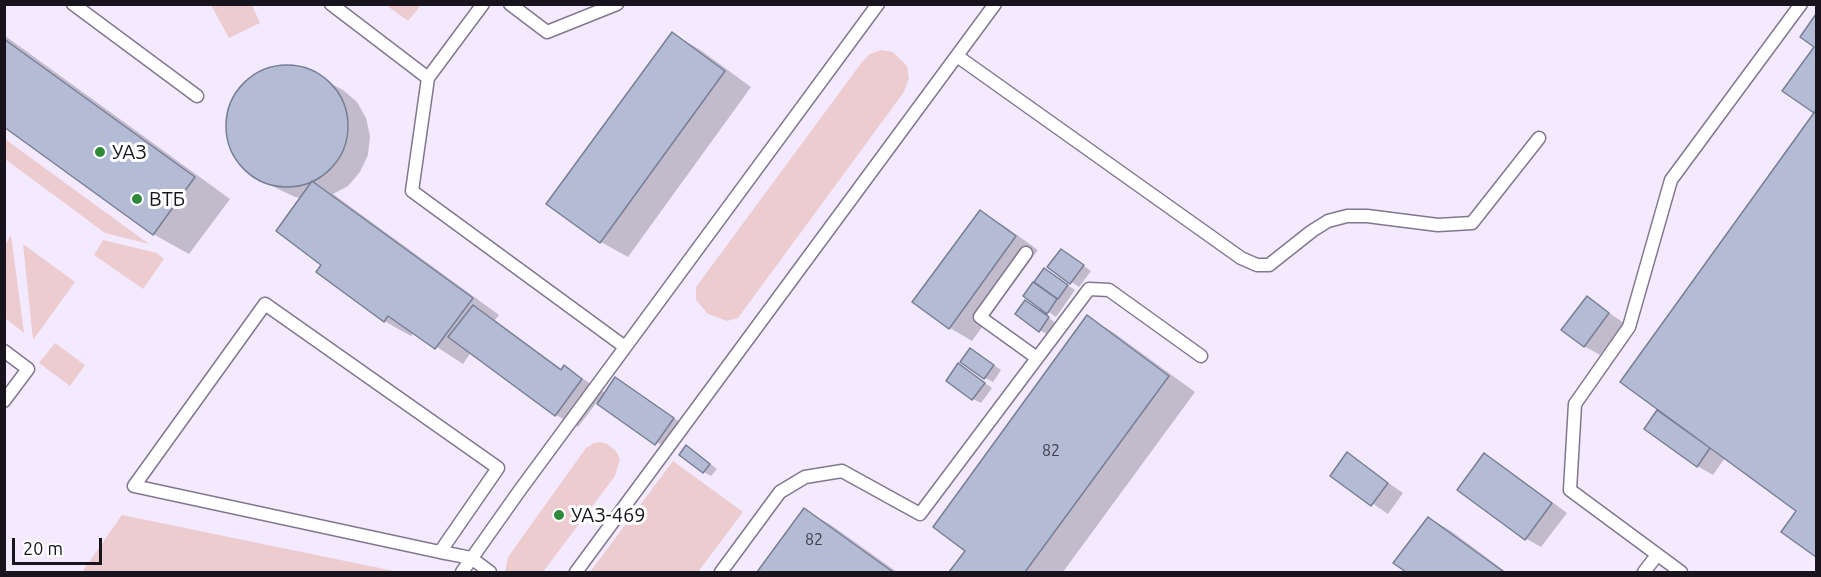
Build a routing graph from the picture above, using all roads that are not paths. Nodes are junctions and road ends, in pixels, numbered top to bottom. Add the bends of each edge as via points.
1 (73, 4) edge
2 (331, 4) edge
3 (483, 4) edge
4 (510, 4) edge
5 (617, 4) edge
6 (878, 4) edge
7 (995, 4) edge
8 (1801, 4) edge
9 (957, 56) junction
10 (428, 78) junction
11 (197, 96) dead end
12 (1539, 138) dead end
13 (1026, 253) dead end
14 (625, 347) junction
15 (4, 351) edge
16 (1201, 356) dead end
17 (1037, 358) junction
18 (4, 401) edge
19 (440, 552) junction
20 (1657, 555) junction
21 (471, 558) junction
22 (462, 573) edge
23 (490, 573) edge
24 (576, 573) edge
25 (721, 573) edge
26 (1644, 573) edge
27 (1681, 573) edge

1 - 11 lane
2 - 10 lane
3 - 10 lane
4 - 5 lane via 547,32
6 - 14 lane
7 - 9 lane
8 - 20 lane via 1671,180 1629,327 1575,404 1570,490
9 - 12 lane via 1241,258 1257,265 1269,265 1312,231 1347,216 1438,225 1472,222
9 - 24 lane
10 - 14 lane via 412,191
13 - 17 lane via 980,317
14 - 21 lane
15 - 18 lane via 28,369
16 - 17 lane via 1109,290 1089,289
17 - 25 lane via 920,514 842,471 805,477 780,492
19 - 19 lane via 498,468 265,304 134,486
19 - 21 lane
20 - 26 lane
20 - 27 lane
21 - 22 lane
21 - 23 lane

